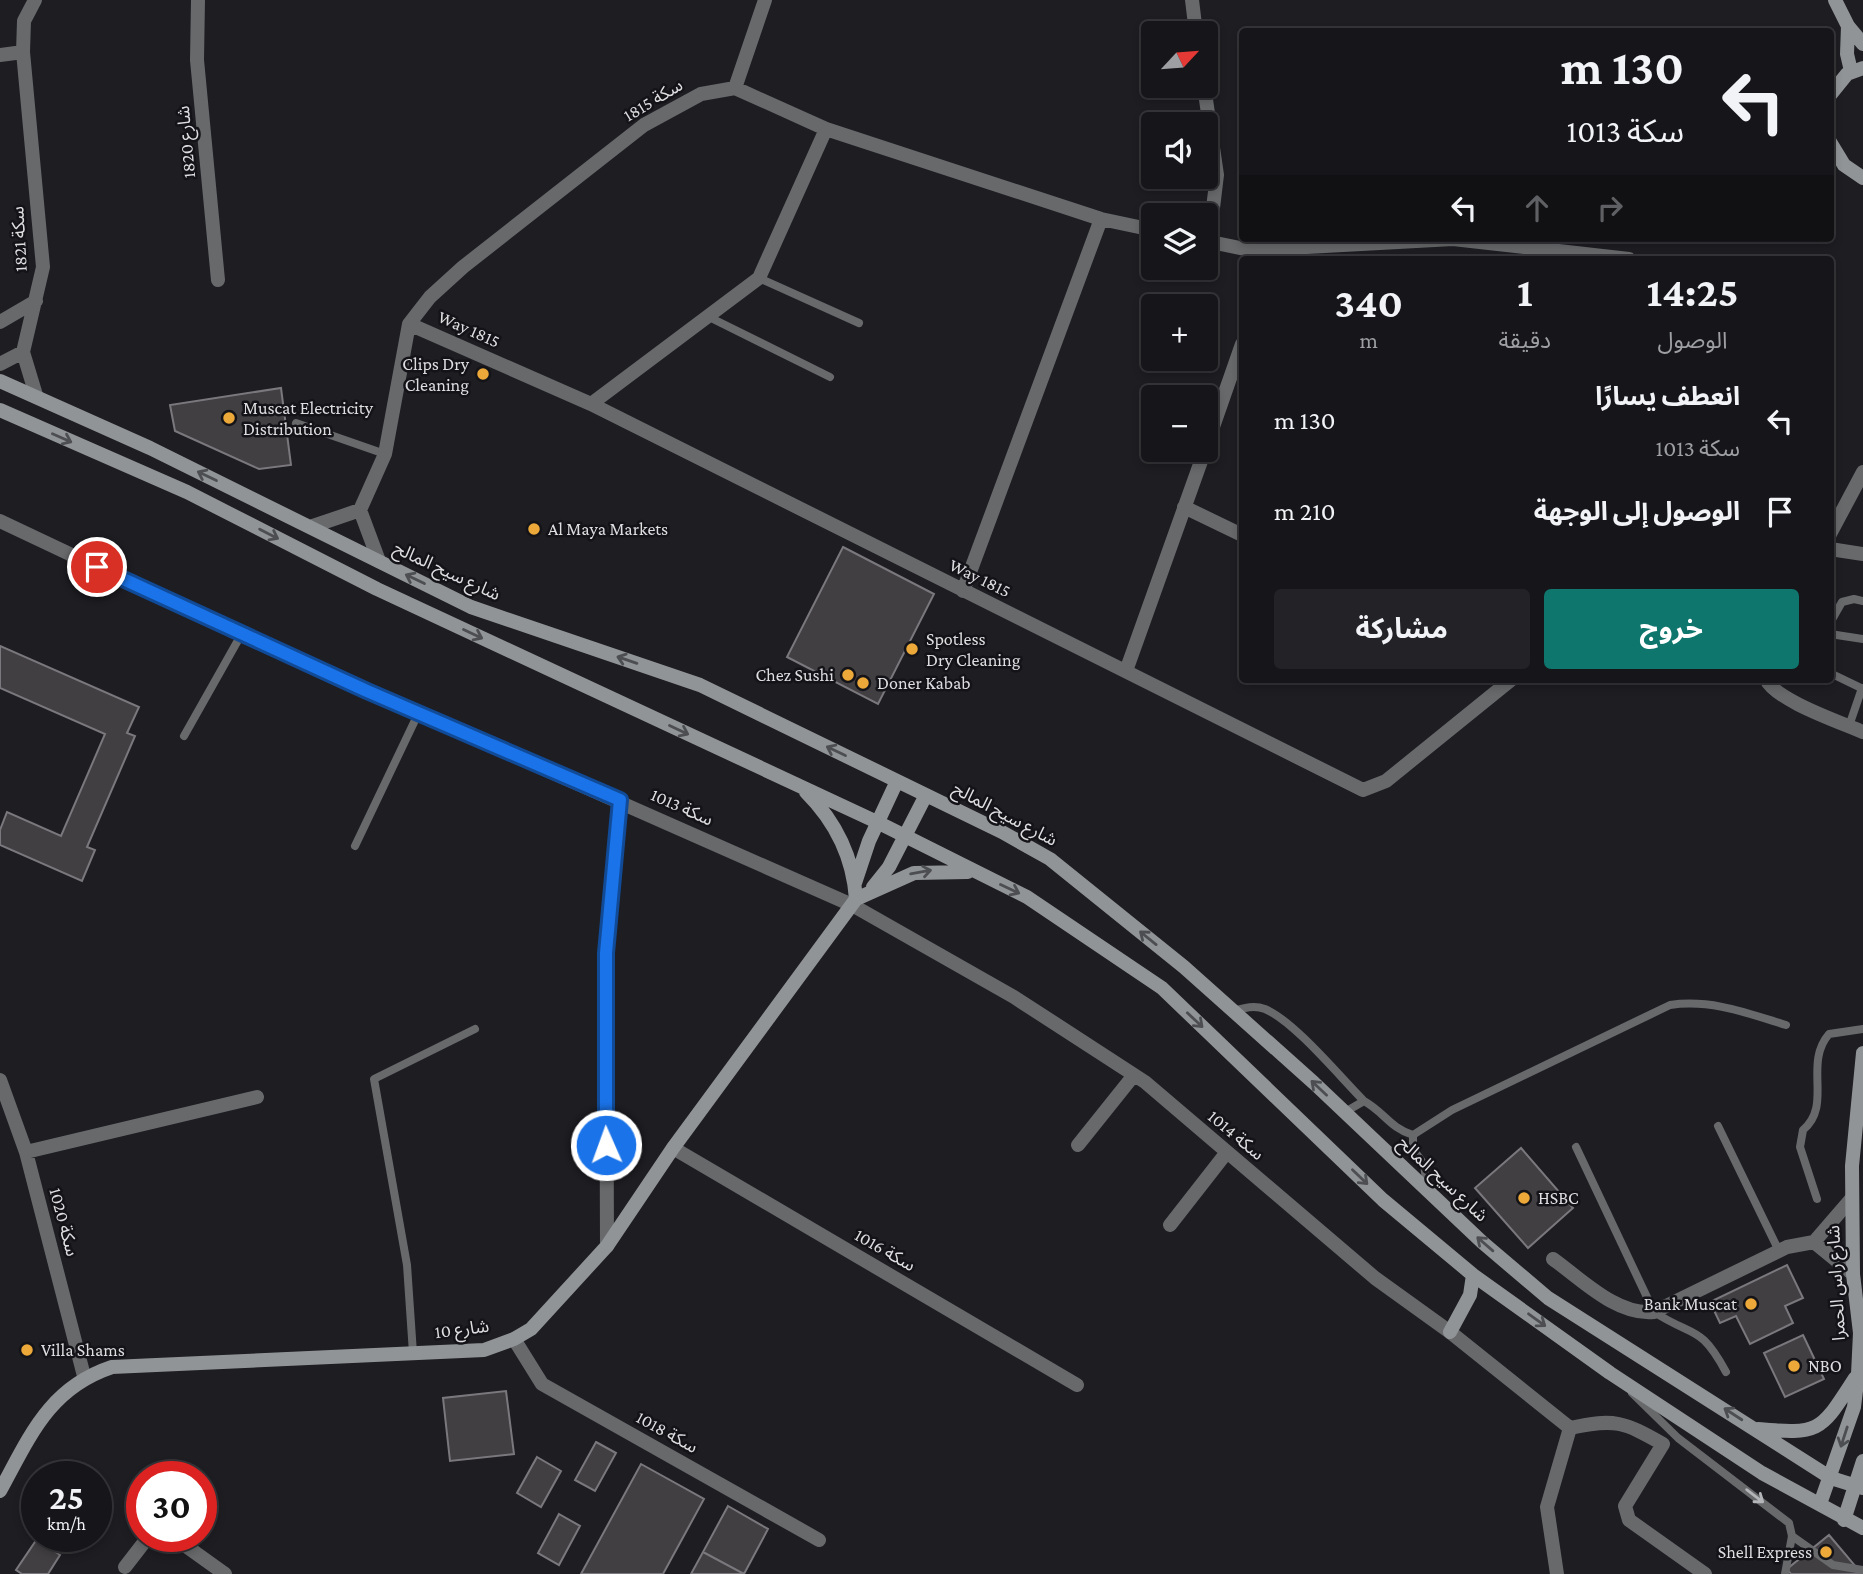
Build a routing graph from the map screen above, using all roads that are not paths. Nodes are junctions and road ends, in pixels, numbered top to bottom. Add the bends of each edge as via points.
1 (35, 0) edge
2 (198, 0) edge
3 (765, 0) edge
4 (1192, 0) edge
5 (1835, 0) edge
6 (1195, 21) edge
7 (1848, 26) junction
8 (1863, 44) edge
9 (23, 52) junction
10 (0, 55) edge
11 (1857, 70) edge
12 (735, 88) junction
13 (1834, 88) edge
14 (1206, 98) edge
15 (826, 129) junction
16 (1834, 149) edge
17 (1863, 178) edge
18 (1213, 203) edge
19 (1101, 219) junction
20 (1141, 227) edge
21 (1415, 242) edge
22 (1479, 242) edge
23 (1218, 244) edge
24 (1251, 255) edge
25 (1603, 256) edge
26 (759, 278) junction
27 (218, 280) dead end
28 (36, 301) junction
29 (708, 316) junction
30 (0, 322) edge
31 (859, 323) dead end
32 (409, 324) junction
33 (23, 352) junction
34 (1239, 353) edge
35 (0, 364) edge
36 (830, 377) dead end
37 (0, 381) edge
38 (36, 395) junction
39 (591, 404) junction
40 (0, 410) edge
41 (1218, 412) edge
42 (296, 423) dead end
43 (385, 454) junction
44 (1200, 462) edge
45 (1863, 472) edge
46 (1184, 507) junction
47 (360, 509) junction
48 (0, 521) edge
49 (313, 526) junction
50 (1834, 526) edge
51 (1239, 534) edge
52 (1834, 550) edge
53 (1863, 554) edge
54 (379, 561) junction
55 (963, 591) junction
56 (1863, 601) edge
57 (1834, 616) edge
58 (241, 635) junction
59 (1834, 635) edge
60 (1863, 639) edge
61 (1126, 671) junction
62 (1834, 675) edge
63 (1507, 683) edge
64 (1768, 683) edge
65 (1862, 689) edge
66 (418, 714) junction
67 (1849, 726) junction
68 (1863, 732) edge
69 (184, 736) dead end
70 (897, 780) junction
71 (799, 785) junction
72 (926, 795) junction
73 (620, 800) junction
74 (877, 822) junction
75 (906, 836) junction
76 (355, 846) dead end
77 (976, 873) junction
78 (870, 890) junction
79 (854, 896) junction
80 (1233, 1011) junction
81 (1786, 1025) dead end
82 (475, 1029) dead end
83 (1863, 1029) edge
84 (1863, 1053) edge
85 (1134, 1075) junction
86 (0, 1080) edge
87 (257, 1097) dead end
88 (1364, 1101) junction
89 (1345, 1112) junction
90 (1718, 1126) dead end
91 (1413, 1135) junction
92 (1078, 1144) dead end
93 (1576, 1147) dead end
94 (673, 1148) junction
95 (26, 1152) junction
96 (1227, 1152) junction
97 (1428, 1191) junction
98 (1852, 1198) junction
99 (1817, 1199) dead end
100 (1170, 1225) dead end
101 (1814, 1241) junction
102 (607, 1246) junction
103 (1779, 1251) junction
104 (1553, 1259) dead end
105 (1853, 1274) junction
106 (1473, 1275) junction
107 (1654, 1312) junction
108 (1450, 1332) junction
109 (514, 1339) junction
110 (414, 1353) junction
111 (1726, 1372) dead end
112 (1610, 1373) junction
113 (1858, 1374) junction
114 (85, 1376) junction
115 (1077, 1385) dead end
116 (1570, 1428) junction
117 (1755, 1428) junction
118 (1863, 1461) edge
119 (1831, 1478) junction
120 (1859, 1487) edge
121 (0, 1491) edge
122 (1819, 1504) junction
123 (1844, 1520) junction
124 (1863, 1528) edge
125 (1792, 1536) junction
126 (819, 1540) dead end
127 (137, 1552) edge
128 (194, 1552) edge
129 (125, 1567) dead end
130 (1863, 1570) edge
131 (225, 1574) edge
132 (1557, 1574) edge
133 (1705, 1574) edge
134 (1785, 1574) edge

1 - 9 street, سكة 1821 via 24,21
2 - 27 street, 1820 شارع via 197,60
3 - 12 street
4 - 6 street
5 - 7 street
7 - 8 street
7 - 11 street via 1847,54
9 - 10 street
9 - 28 street, سكة 1821 via 43,267
11 - 13 street
12 - 15 street
12 - 32 street, سكة 1815 via 701,94 643,125 463,267
14 - 18 street via 1217,175
15 - 19 street
15 - 26 street
16 - 17 street via 1844,165
19 - 20 street
19 - 55 street
21 - 24 street
22 - 25 street
23 - 24 street
26 - 29 street
26 - 31 lane
28 - 30 street
28 - 33 street, سكة 1821
29 - 36 lane
29 - 39 street
32 - 39 street, Way 1815
32 - 43 street, سكة 1815
33 - 35 street
33 - 38 street
34 - 41 street
37 - 38 street, شارع سيح المالح
49 -> 38 street, شارع سيح المالح
39 - 55 street, Way 1815
40 -> 71 street via 187,492 377,589
42 - 43 lane
43 - 47 street, سكة 1815
44 - 46 street
45 - 50 street
46 - 51 street
46 - 61 street
47 - 49 street
47 - 54 street
48 - 58 street, سكة 1013
49 - 54 street, شارع سيح المالح
52 - 53 street
70 -> 54 street, شارع سيح المالح via 699,685 471,607
55 - 61 street, Way 1815
56 - 57 lane via 1842,602
58 - 66 street, سكة 1013
58 - 69 lane
59 - 60 lane
61 - 63 street, Way 1815 via 1363,790 1386,781
62 - 65 lane
64 - 67 street
65 - 67 lane
66 - 73 street, سكة 1013
66 - 76 lane
67 - 68 street
70 - 72 street, شارع سيح المالح
70 - 74 street
71 - 74 street
71 - 79 street via 839,832
72 - 75 street
80 -> 72 street, شارع سيح المالح via 1050,859
73 - 79 street, سكة 1013
73 - 102 street via 606,953
74 - 75 street
74 - 79 street
75 - 77 street
75 - 78 street
78 -> 77 street via 914,873
77 -> 106 street via 1027,897 1161,988 1383,1200
78 - 79 street
79 - 85 street, سكة 1014
79 - 94 street, شارع 10
80 - 88 lane via 1263,1008 1280,1018
89 -> 80 street, شارع سيح المالح
81 - 91 lane via 1727,1007 1695,1002 1670,1005 1452,1111
82 - 110 lane via 374,1079 407,1265
83 - 99 lane via 1829,1034 1815,1066 1819,1108 1800,1137 1800,1147
84 - 98 street, شارع راس الحمرا
85 - 92 street
85 - 96 street, سكة 1014
86 - 95 street, سكة 1020
87 - 95 street
88 - 89 lane
88 - 91 lane via 1376,1107 1396,1130
89 - 97 street, شارع سيح المالح
90 - 103 lane
91 - 97 lane via 1413,1149 1424,1164
93 - 107 lane
94 - 102 street, شارع 10
94 - 115 street, سكة 1016
95 - 114 street, سكة 1020
96 - 100 street
96 - 108 street, سكة 1014 via 1375,1278
117 -> 97 street, شارع سيح المالح via 1548,1298
98 - 101 street
98 - 105 street, شارع راس الحمرا
101 - 103 street
101 - 105 street
102 - 109 street, شارع 10 via 531,1329
103 - 107 street
104 - 107 street via 1618,1305 1639,1314
105 - 113 street, شارع راس الحمرا via 1860,1333
106 - 108 street via 1470,1296
106 -> 112 street
107 - 111 lane via 1699,1332
108 - 116 street, سكة 1014
109 - 110 street, شارع 10 via 484,1350
109 - 126 street, سكة 1018 via 542,1384
110 - 114 street, شارع 10 via 112,1367
112 - 122 street via 1762,1473
112 -> 125 lane via 1678,1438 1789,1523
113 - 117 street via 1828,1420 1817,1427 1796,1433
113 -> 119 street, شارع راس الحمرا via 1854,1407
114 - 121 street, شارع 10 via 66,1390 35,1427
116 - 132 street via 1547,1507
116 - 133 street via 1603,1421 1628,1425 1663,1444 1625,1506 1629,1520
117 - 119 street, شارع سيح المالح
118 - 120 street
119 - 120 street, شارع سيح المالح
119 - 122 street, شارع راس الحمرا
120 - 123 street
122 - 123 street
123 - 124 street
125 - 130 lane via 1833,1565
125 - 134 lane
127 - 129 street
128 - 131 street

